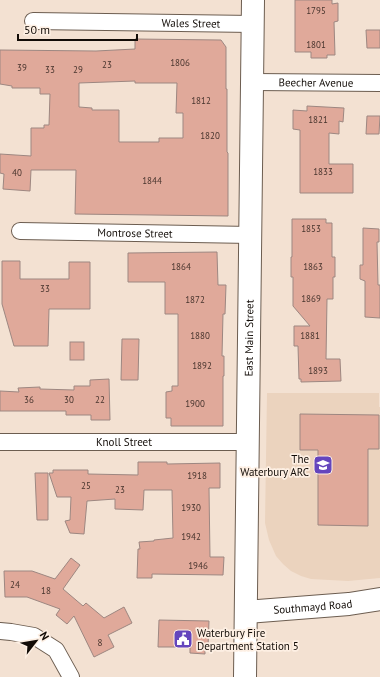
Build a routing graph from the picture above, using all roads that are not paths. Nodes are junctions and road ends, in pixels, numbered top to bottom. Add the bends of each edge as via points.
1 (254, 0) edge
2 (33, 21) dead end
3 (253, 24) junction
4 (252, 82) junction
5 (380, 83) edge
6 (20, 231) dead end
7 (251, 235) junction
8 (0, 442) edge
9 (248, 442) junction
10 (380, 599) edge
11 (246, 612) junction
12 (0, 631) edge
13 (71, 677) edge
14 (246, 677) edge

1 - 3 main road, East Main Street
2 - 3 street, Wales Street
3 - 4 main road, East Main Street
4 - 5 street, Beecher Avenue
4 - 7 main road, East Main Street
6 - 7 street, Montrose Street
7 - 9 main road, East Main Street
8 - 9 street, Knoll Street
9 - 11 main road, East Main Street
10 - 11 main road, Southmayd Road via 342,605
11 - 14 main road, East Main Street
12 - 13 street via 34,636 56,650

